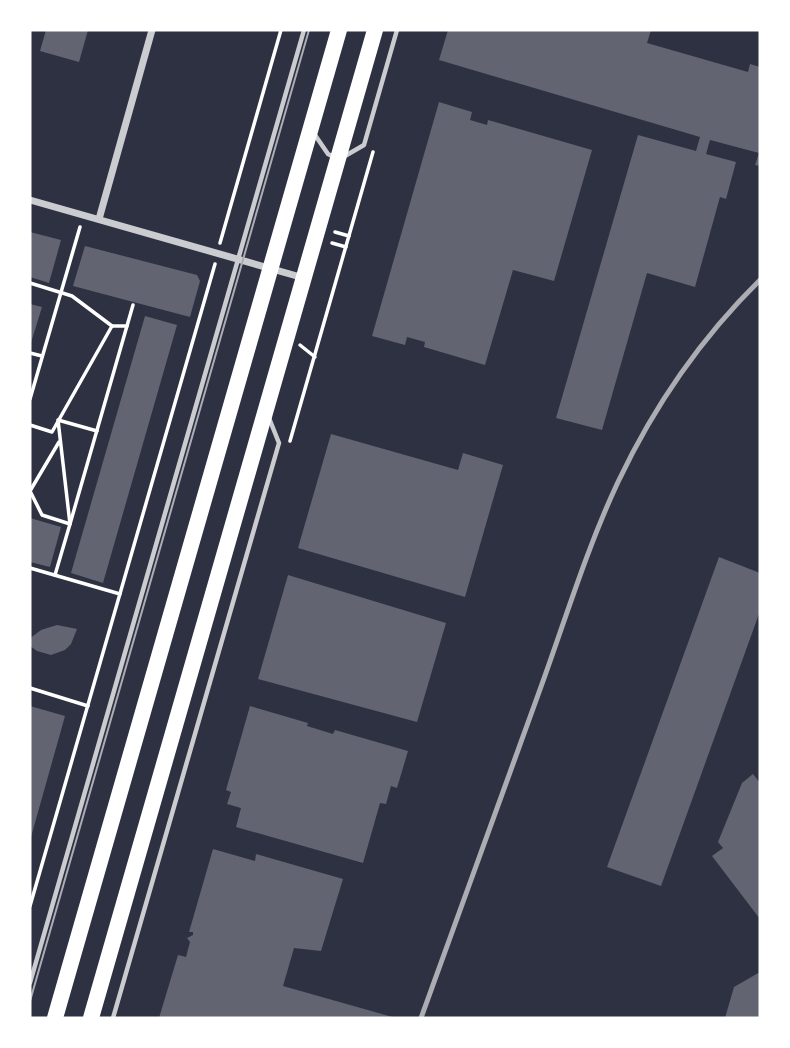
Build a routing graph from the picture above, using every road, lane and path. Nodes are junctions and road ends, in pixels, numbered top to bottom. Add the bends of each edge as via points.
1 (152, 30) edge
2 (281, 30) edge
3 (304, 30) edge
4 (340, 30) edge
5 (375, 30) edge
6 (397, 30) edge
7 (311, 129) junction
8 (339, 159) junction
9 (30, 200) edge
10 (83, 215) junction
11 (99, 219) junction
12 (218, 253) junction
13 (237, 259) junction
14 (270, 268) junction
15 (304, 278) junction
16 (30, 283) edge
17 (62, 292) junction
18 (133, 304) dead end
19 (112, 326) junction
20 (127, 326) junction
21 (30, 353) edge
22 (42, 356) junction
23 (30, 399) edge
24 (266, 412) junction
25 (58, 420) junction
26 (30, 425) edge
27 (97, 431) junction
28 (60, 440) junction
29 (30, 491) edge
30 (69, 524) junction
31 (30, 568) edge
32 (55, 575) junction
33 (120, 594) junction
34 (30, 688) edge
35 (88, 706) junction
36 (30, 906) edge
37 (30, 983) edge
38 (55, 1018) edge
39 (92, 1018) edge
40 (113, 1018) edge

1 - 11 street
2 - 12 path
3 - 13 lane
4 - 7 main road
5 - 8 main road
6 - 8 lane via 364,145
7 - 8 lane via 328,154
7 - 14 main road
8 - 15 main road
9 - 10 street
10 - 11 street
10 - 17 path
11 - 12 street
12 - 13 street
12 - 33 path
13 - 14 street
13 - 37 lane
14 - 15 street
14 - 38 main road
15 - 24 main road
16 - 17 path
17 - 19 path
17 - 22 path
18 - 20 path
19 - 20 path
19 - 25 path
20 - 27 path
21 - 22 path
22 - 23 path
24 - 39 main road
24 - 40 lane via 279,443
25 - 26 path via 52,432
25 - 27 path
25 - 28 path
27 - 30 path
28 - 29 path
28 - 30 path
29 - 30 path via 41,515
30 - 32 path
31 - 32 path
32 - 33 path
33 - 35 path
34 - 35 path
35 - 36 path

